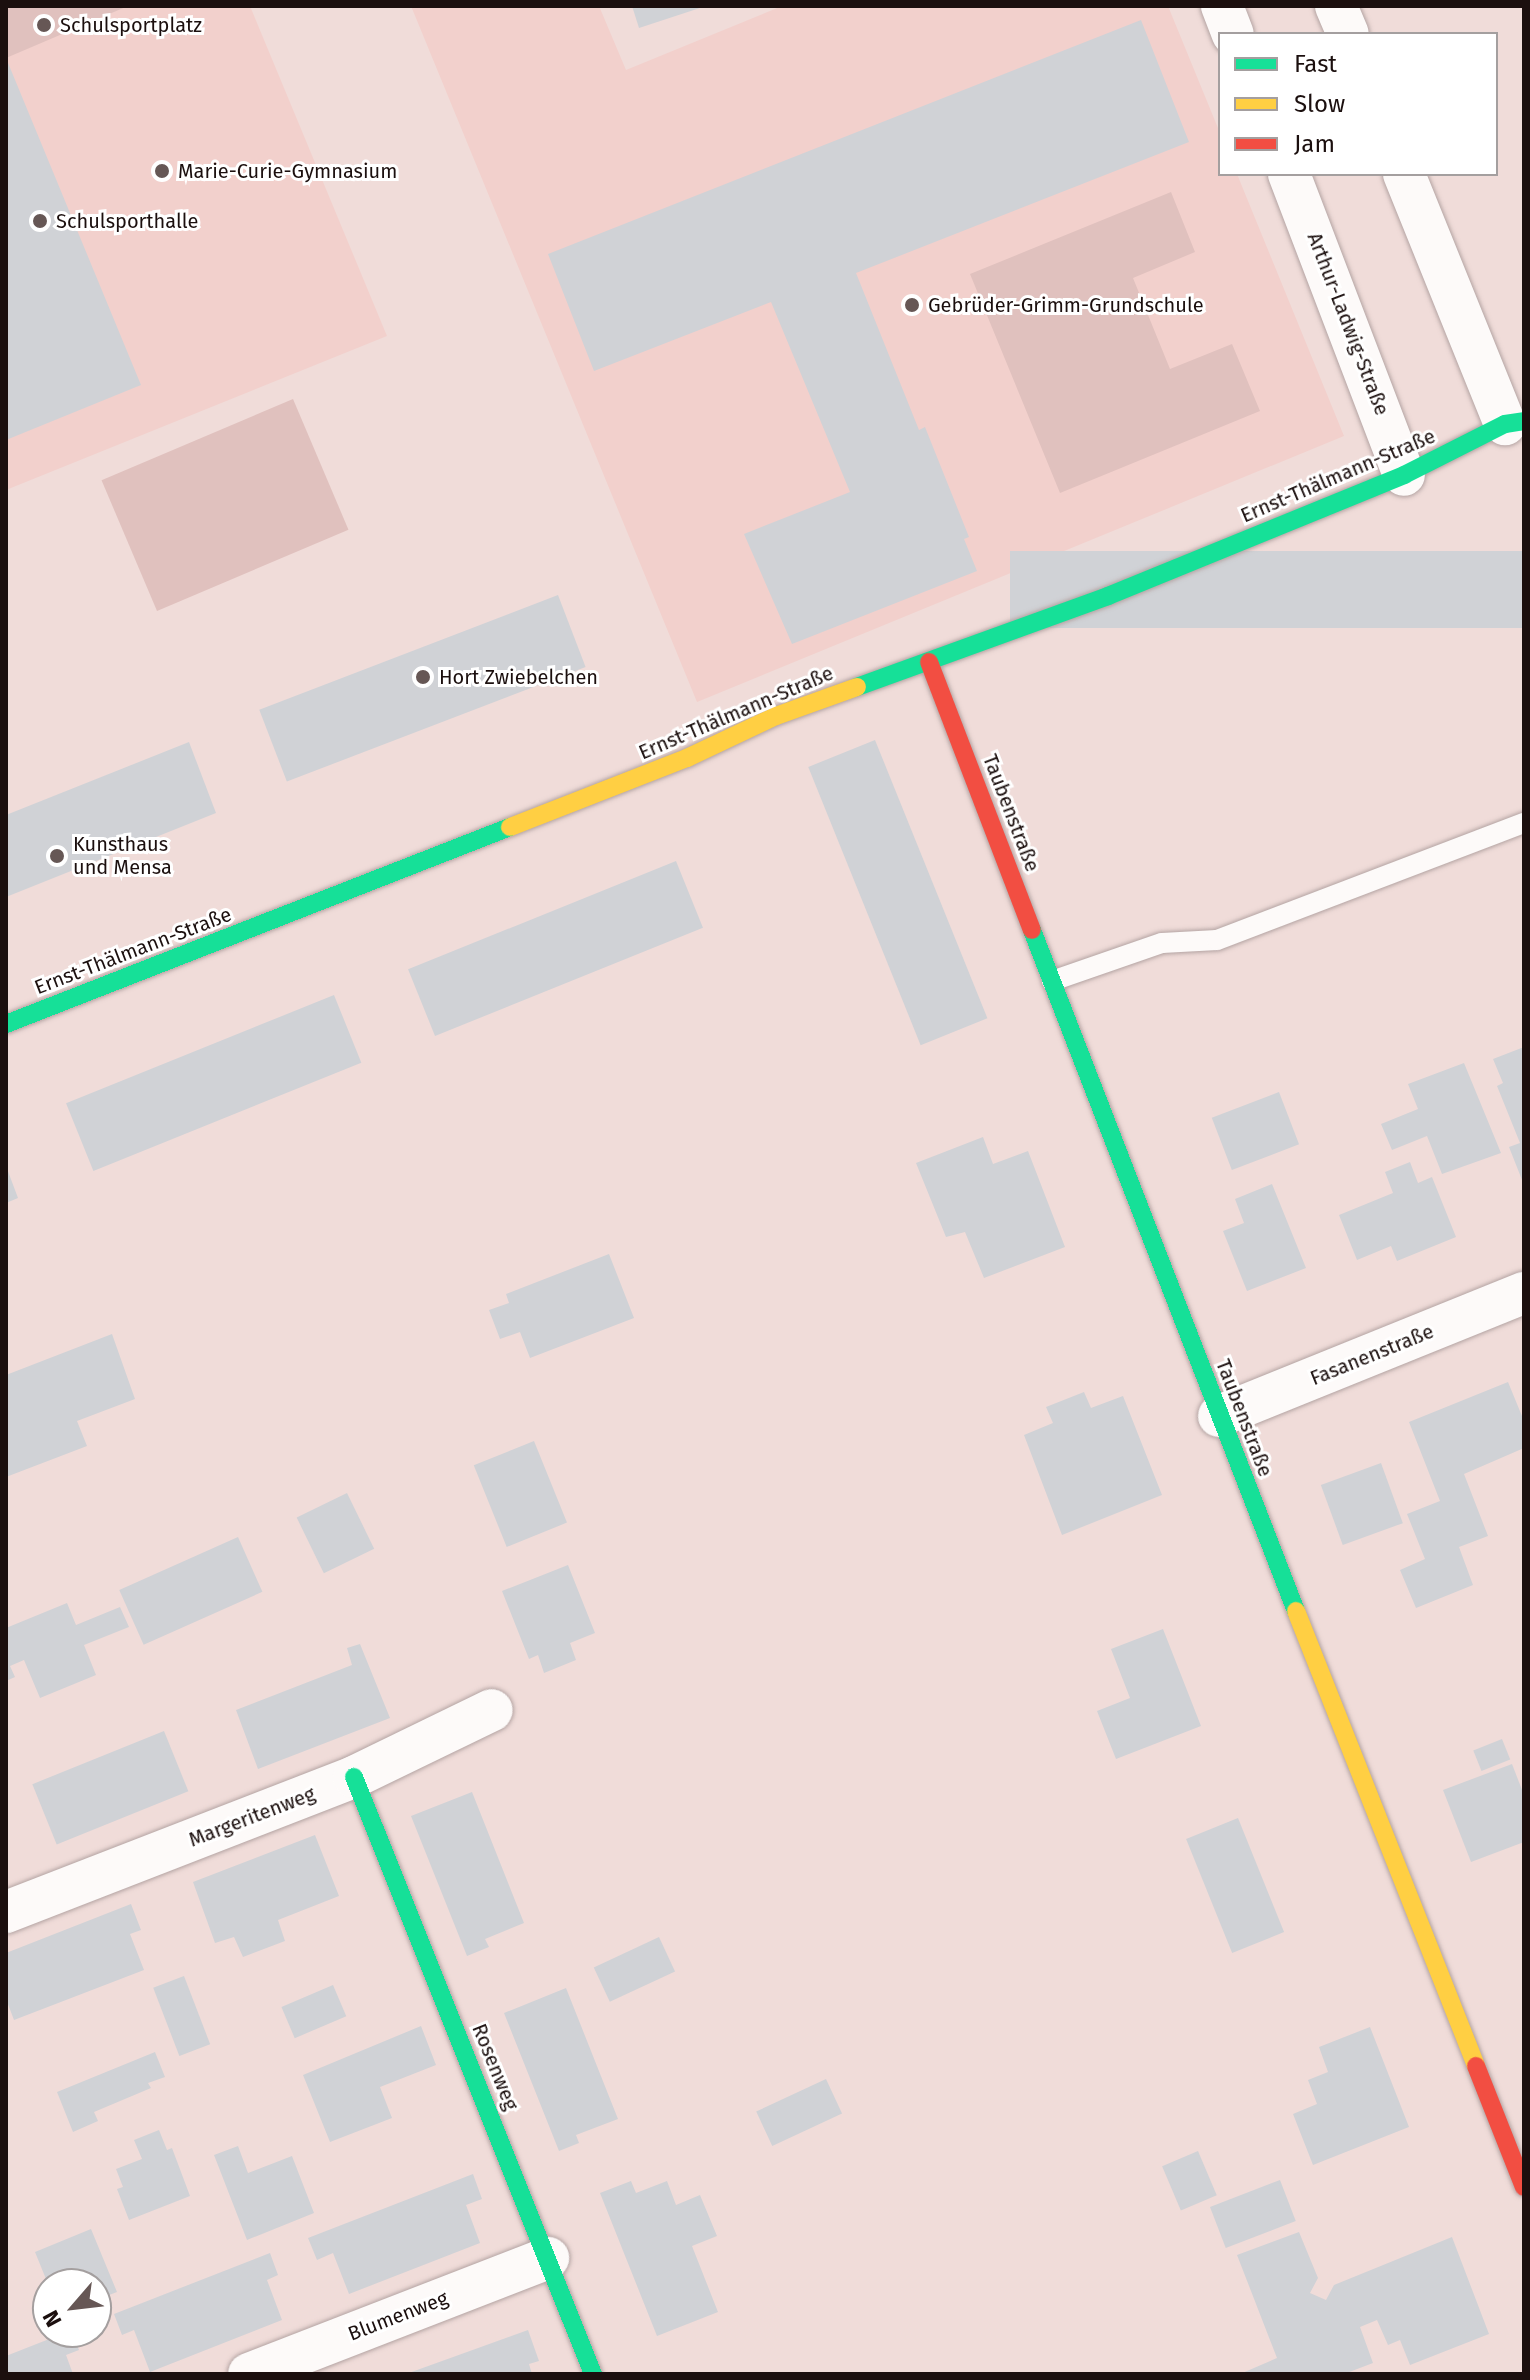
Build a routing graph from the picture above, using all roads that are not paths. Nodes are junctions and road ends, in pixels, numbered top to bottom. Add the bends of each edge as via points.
1 (1222, 6) edge
2 (1336, 6) edge
3 (1232, 32) edge
4 (1347, 32) edge
5 (1290, 176) edge
6 (1405, 176) edge
7 (1515, 422) edge
8 (1404, 475) junction
9 (929, 662) junction
10 (1524, 823) edge
11 (1052, 981) junction
12 (6, 1024) edge
13 (1524, 1293) edge
14 (1219, 1416) junction
15 (492, 1710) dead end
16 (354, 1777) junction
17 (6, 1912) edge
18 (1524, 2187) edge
19 (548, 2258) junction
20 (249, 2374) edge
21 (593, 2374) edge

1 - 3 street
2 - 4 street
5 - 8 street, Arthur-Ladwig-Straße
6 - 7 street
7 - 8 street, Ernst-Thälmann-Straße
8 - 9 street, Ernst-Thälmann-Straße via 1108,596
9 - 11 street, Taubenstraße
9 - 12 street, Ernst-Thälmann-Straße via 776,716 687,758
10 - 11 lane via 1217,940 1162,943
11 - 14 street, Taubenstraße
13 - 14 street, Fasanenstraße
14 - 18 street, Taubenstraße
15 - 16 street, Margeritenweg
16 - 17 street, Margeritenweg
16 - 19 street, Rosenweg
19 - 20 street, Blumenweg
19 - 21 street, Rosenweg

